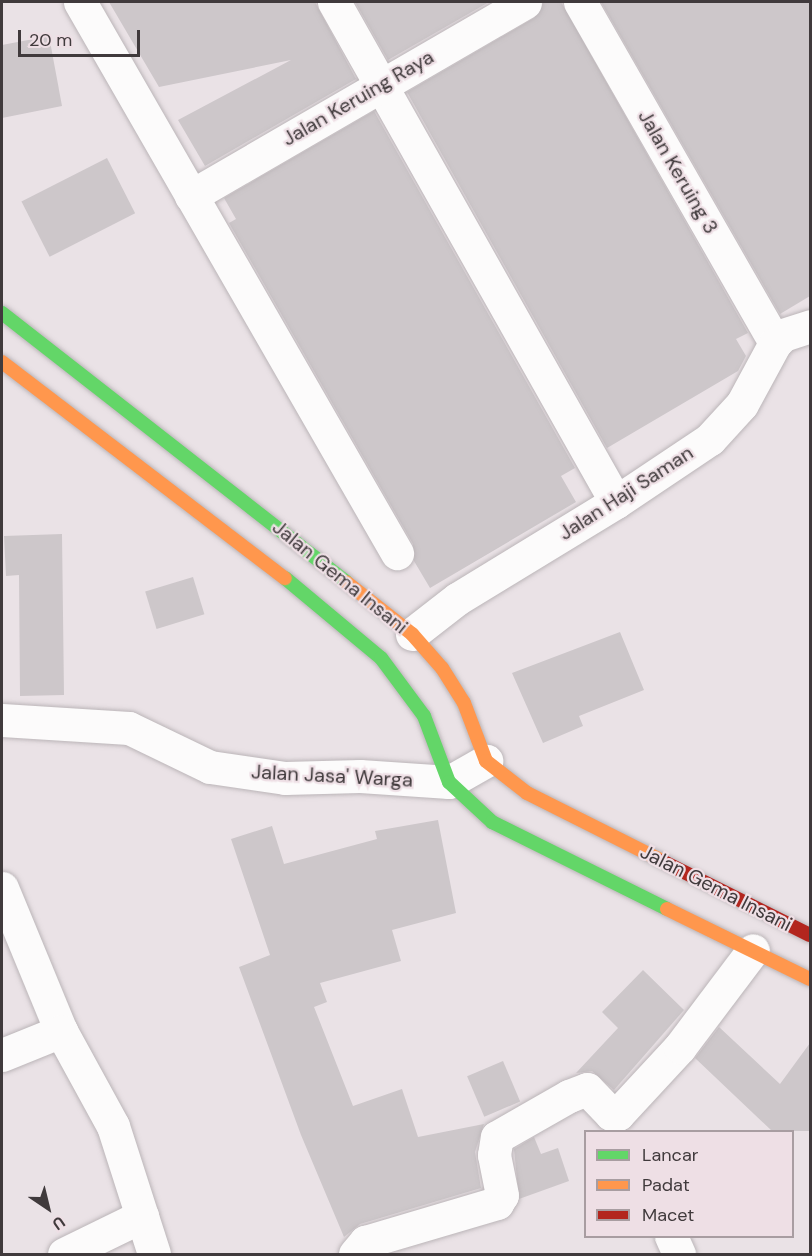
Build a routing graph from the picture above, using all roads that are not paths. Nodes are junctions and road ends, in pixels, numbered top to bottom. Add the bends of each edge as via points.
1 (80, 2) edge
2 (334, 2) edge
3 (525, 2) edge
4 (580, 2) edge
5 (380, 84) junction
6 (191, 196) junction
7 (2, 313) edge
8 (810, 326) edge
9 (775, 343) junction
10 (2, 362) edge
11 (616, 502) junction
12 (397, 553) dead end
13 (412, 634) junction
14 (381, 658) junction
15 (2, 720) edge
16 (486, 761) junction
17 (449, 782) junction
18 (580, 819) junction
19 (566, 847) junction
20 (2, 888) edge
21 (810, 935) edge
22 (753, 950) junction
23 (810, 979) edge
24 (61, 1031) junction
25 (2, 1055) edge
26 (612, 1123) edge
27 (142, 1216) junction
28 (672, 1238) edge
29 (64, 1254) edge
30 (154, 1254) edge
31 (355, 1254) edge
32 (679, 1254) edge

1 - 6 street
2 - 5 street
3 - 5 street, Jalan Keruing Raya
4 - 9 street, Jalan Keruing 3
5 - 6 street, Jalan Keruing Raya
5 - 11 street
6 - 12 street
7 - 13 street, Jalan Gema Insani
8 - 9 street via 783,335
9 - 11 street, Jalan Haji Saman via 742,404 710,439
10 - 14 street, Jalan Gema Insani via 306,594
11 - 13 street, Jalan Haji Saman via 457,599
13 - 14 street
13 - 16 street, Jalan Gema Insani via 442,668 464,703
14 - 17 street, Jalan Gema Insani via 424,716
15 - 17 street, Jalan Jasa' Warga via 129,728 210,767 285,778 360,776
16 - 17 street
16 - 18 street, Jalan Gema Insani via 527,793
17 - 19 street, Jalan Gema Insani via 492,822
18 - 19 street
18 - 21 street, Jalan Gema Insani
19 - 22 street, Jalan Gema Insani
20 - 24 street
22 - 23 street, Jalan Gema Insani
22 - 26 street via 680,1047
24 - 25 street
24 - 27 street via 113,1126
26 - 31 street via 587,1089 569,1096 497,1137 494,1155 502,1195 497,1203 365,1242
27 - 29 street
27 - 30 street
28 - 32 street

